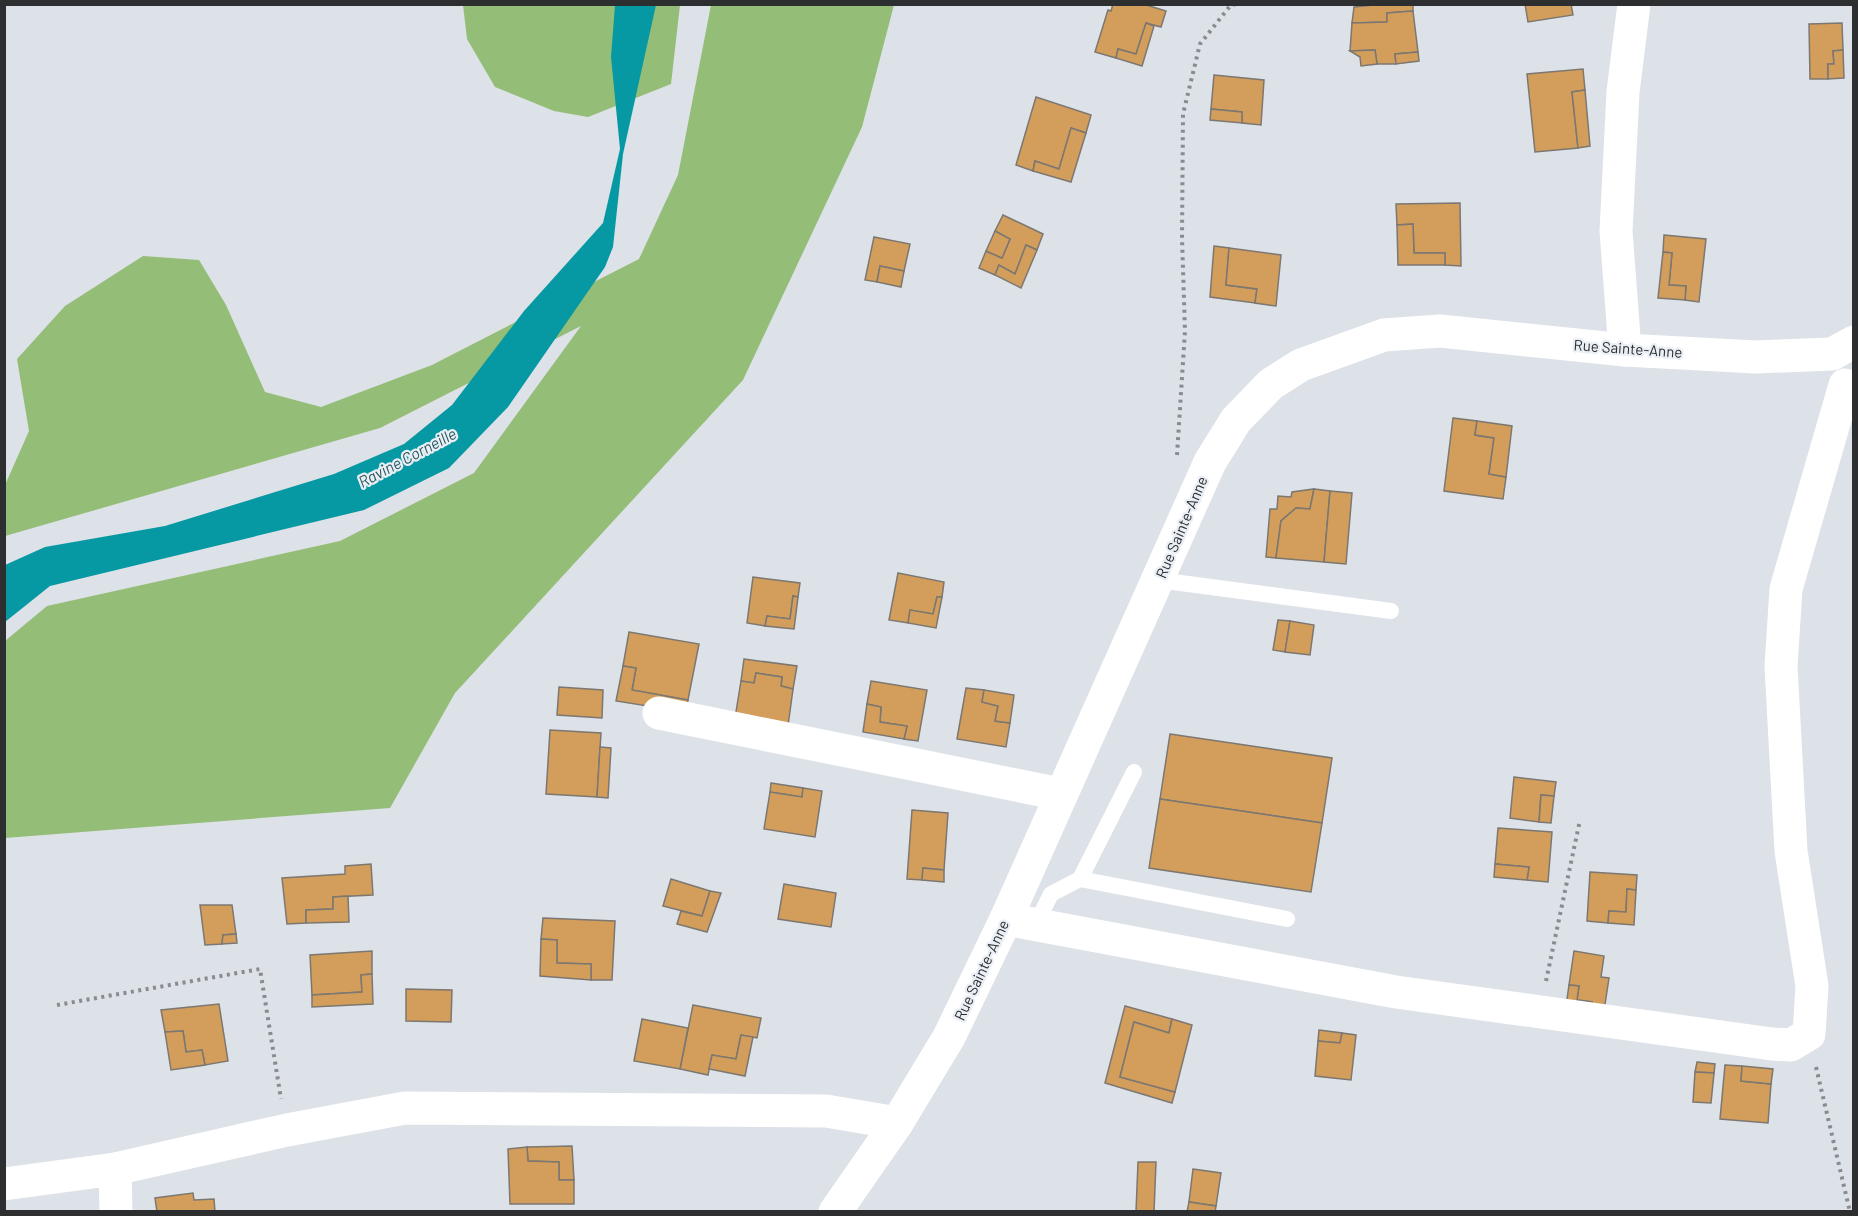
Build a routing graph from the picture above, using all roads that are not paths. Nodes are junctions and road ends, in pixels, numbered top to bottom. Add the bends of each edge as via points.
1 (1634, 4) edge
2 (1843, 348) edge
3 (1625, 350) junction
4 (1849, 385) edge
5 (1158, 580) junction
6 (1391, 611) dead end
7 (659, 713) dead end
8 (1134, 772) dead end
9 (1060, 794) junction
10 (1080, 879) junction
11 (1287, 919) dead end
12 (1021, 922) junction
13 (897, 1123) junction
14 (115, 1169) junction
15 (4, 1184) edge
16 (116, 1212) edge
17 (836, 1212) edge

1 - 3 street via 1623,92 1616,231
2 - 3 street, Rue Sainte-Anne via 1756,357
2 - 4 street
3 - 5 street, Rue Sainte-Anne via 1440,331 1384,335 1301,365 1271,384 1236,420 1189,505
4 - 12 street via 1786,588 1783,633 1791,851 1812,986 1809,1035 1791,1045 1772,1044 1540,1013 1396,992
5 - 6 lane
5 - 9 street, Rue Sainte-Anne
7 - 9 street
8 - 10 lane
9 - 12 street, Rue Sainte-Anne
10 - 11 lane
10 - 12 lane via 1051,894
12 - 13 street, Rue Sainte-Anne
13 - 14 street via 826,1111 405,1108
13 - 17 street, Rue Sainte-Anne
14 - 15 street
14 - 16 street

